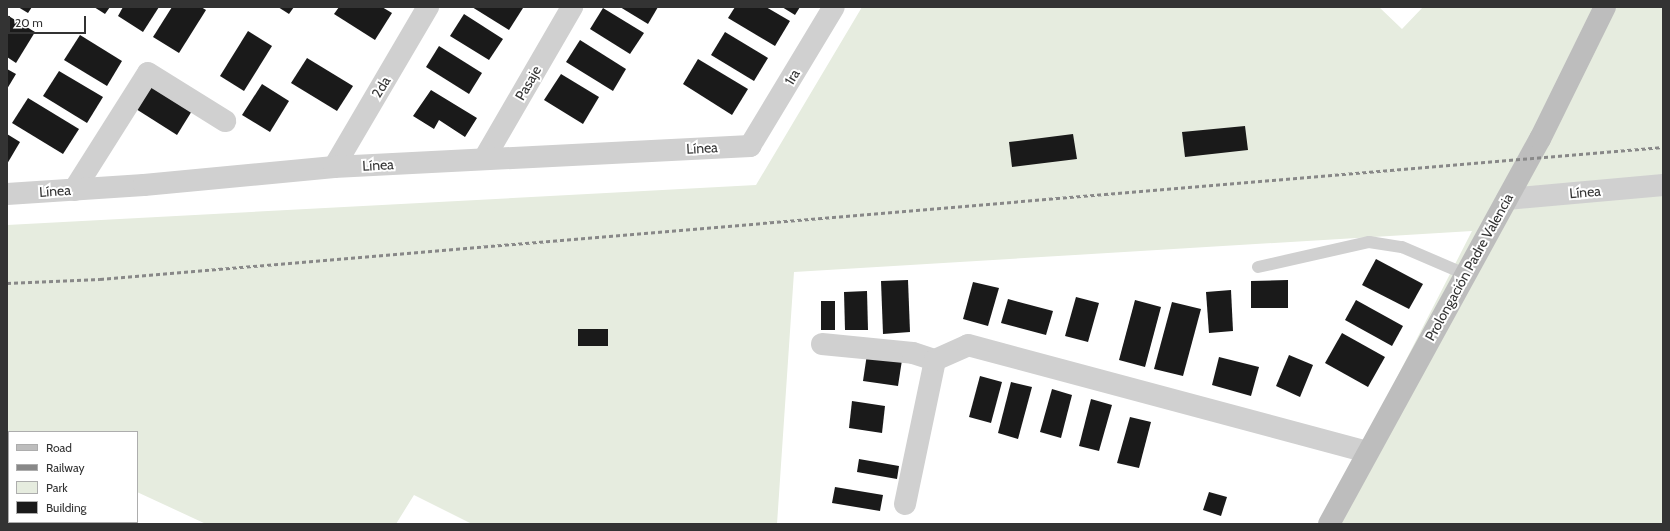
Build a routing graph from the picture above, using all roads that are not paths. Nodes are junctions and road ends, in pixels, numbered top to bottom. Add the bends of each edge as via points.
1 (572, 7) edge
2 (834, 7) edge
3 (1605, 7) edge
4 (420, 10) edge
5 (225, 121) dead end
6 (750, 146) joint
7 (484, 159) junction
8 (334, 168) junction
9 (1663, 185) edge
10 (74, 190) junction
11 (7, 194) edge
12 (1507, 199) junction
13 (1258, 267) dead end
14 (1465, 274) junction
15 (822, 344) dead end
16 (935, 360) junction
17 (1366, 452) junction
18 (905, 504) dead end
19 (1329, 524) edge

1 - 7 street, Pasaje
2 - 6 street, 1ra
3 - 12 street, Prolongación Padre Valencia
4 - 8 street, 2da
5 - 10 street via 148,74
6 - 7 street, Línea
7 - 8 street, Línea
8 - 10 street, Línea
9 - 12 street, Línea
10 - 11 street, Línea
12 - 14 street, Prolongación Padre Valencia
13 - 14 lane via 1369,242 1402,247
14 - 17 street, Prolongación Padre Valencia
15 - 16 street via 913,353
16 - 17 street via 968,345
16 - 18 street
17 - 19 street, Prolongación Padre Valencia

